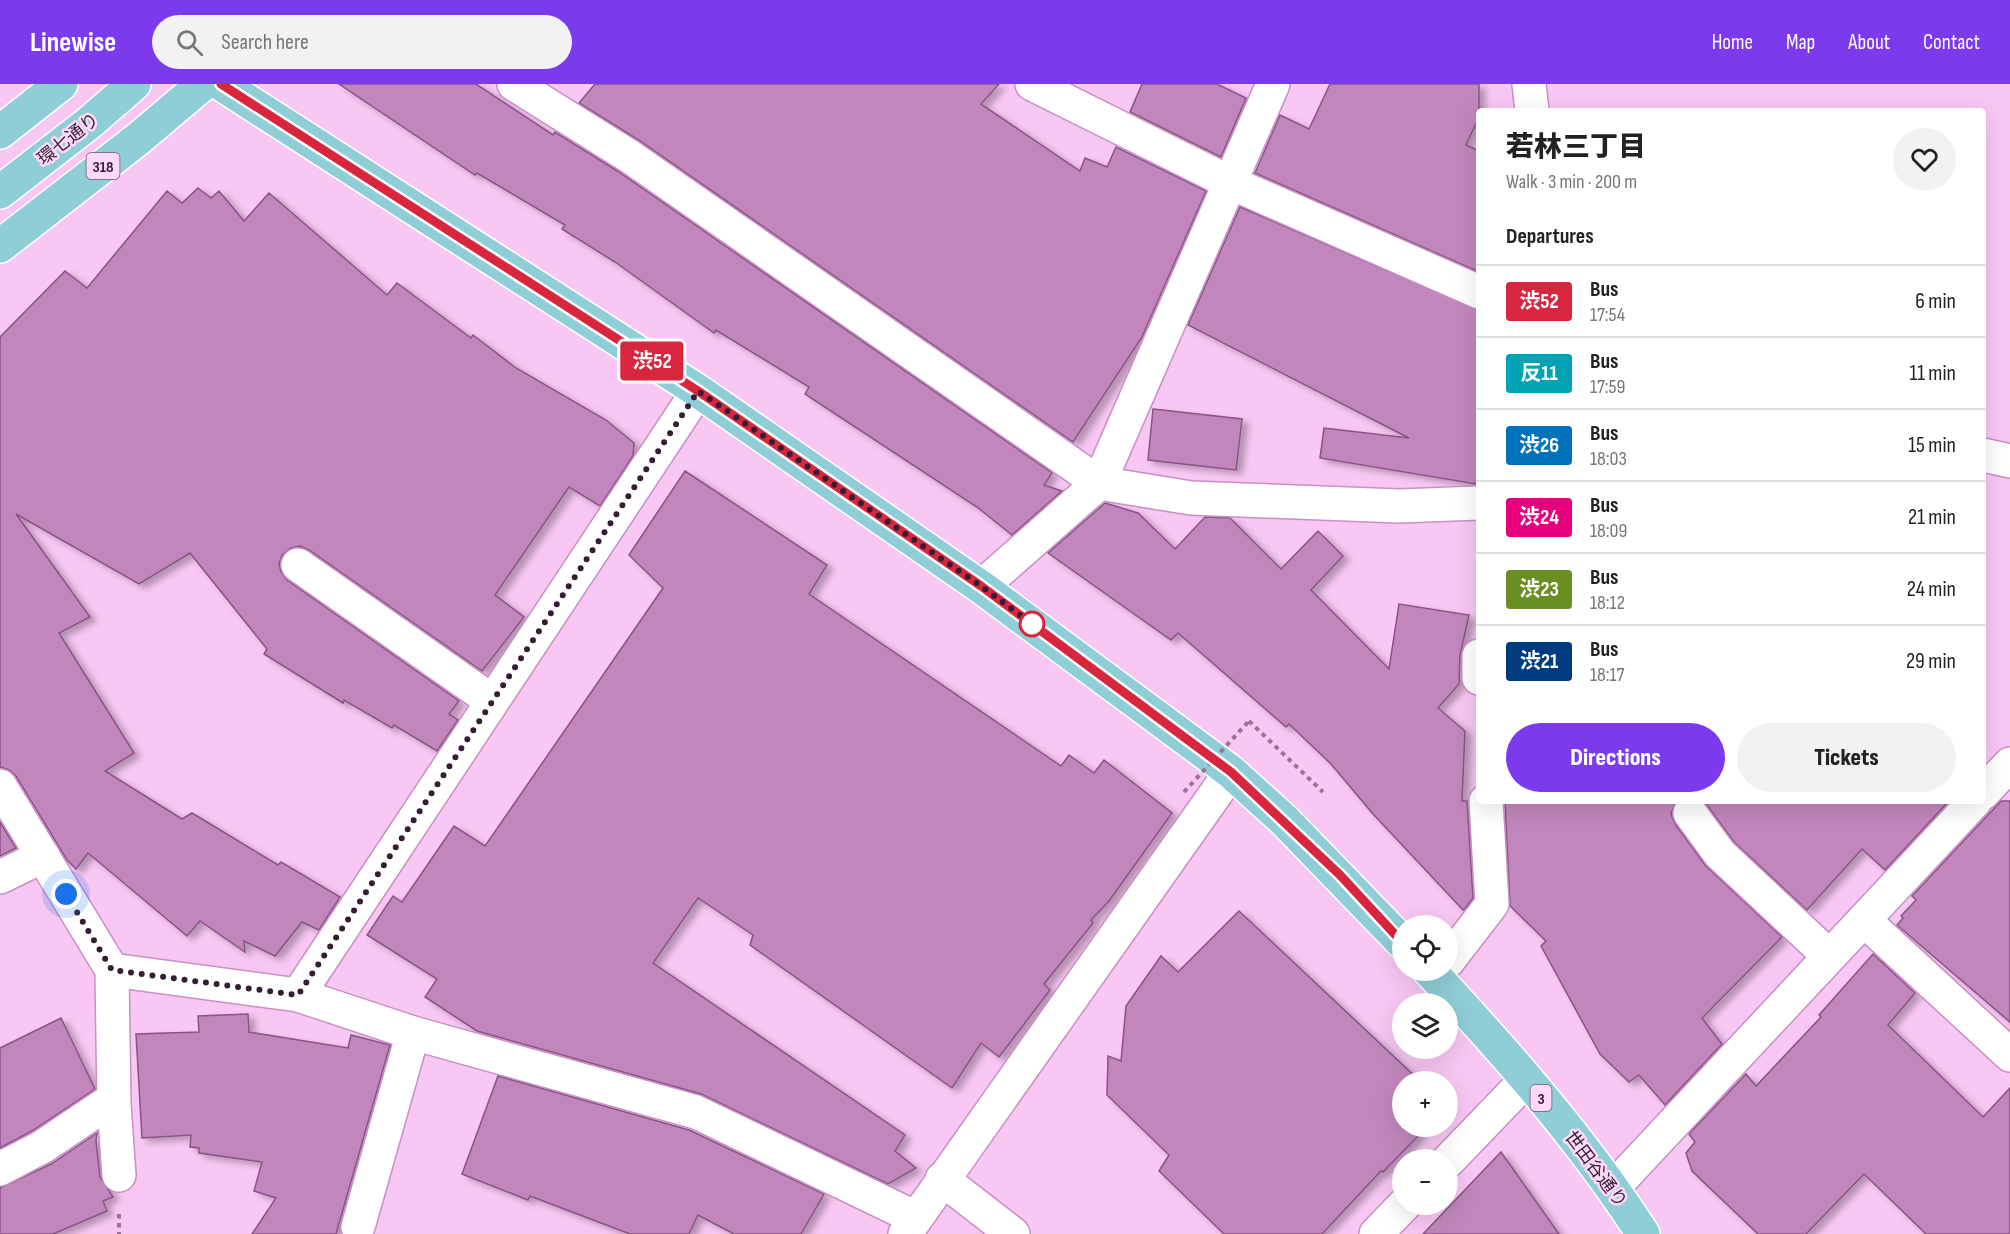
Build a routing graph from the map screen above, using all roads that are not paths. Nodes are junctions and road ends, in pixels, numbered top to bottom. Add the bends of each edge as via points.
1 (61, 84) edge
2 (134, 84) edge
3 (203, 84) edge
4 (221, 84) edge
5 (514, 84) edge
6 (1032, 84) edge
7 (1273, 84) edge
8 (1529, 84) edge
9 (1532, 108) edge
10 (0, 132) edge
11 (1229, 182) junction
12 (0, 192) edge
13 (0, 246) edge
14 (1476, 290) edge
15 (698, 391) junction
16 (1986, 456) edge
17 (2010, 461) edge
18 (1099, 483) junction
19 (1476, 503) edge
20 (298, 565) dead end
21 (981, 586) junction
22 (492, 701) junction
23 (2010, 764) edge
24 (1231, 772) junction
25 (0, 786) edge
26 (1986, 790) edge
27 (1486, 804) edge
28 (1972, 804) edge
29 (1690, 813) dead end
30 (43, 856) junction
31 (0, 877) edge
32 (1864, 920) junction
33 (1392, 931) edge
34 (1458, 946) edge
35 (1829, 956) junction
36 (112, 970) junction
37 (1447, 981) edge
38 (298, 995) junction
39 (413, 1033) junction
40 (2010, 1055) edge
41 (1526, 1080) junction
42 (114, 1105) junction
43 (1458, 1151) edge
44 (0, 1169) edge
45 (119, 1174) dead end
46 (942, 1179) junction
47 (1613, 1188) junction
48 (1394, 1215) edge
49 (911, 1226) edge
50 (358, 1227) dead end
51 (1013, 1234) edge
52 (1376, 1234) edge
53 (1643, 1234) edge

1 - 10 main road
2 - 12 main road, 環七通り / 318
3 - 13 main road, 318
4 - 15 main road
5 - 18 street via 629,156
6 - 11 street
7 - 11 street
8 - 9 street
11 - 14 street
11 - 18 street
15 - 21 main road
15 - 22 street
16 - 17 street
18 - 19 street via 1191,498 1399,506
18 - 21 street
20 - 22 street
21 - 24 main road
22 - 38 street
23 - 26 street
24 - 33 main road via 1340,875
24 - 46 street
25 - 30 street
27 - 34 street via 1492,904
28 - 32 street
29 - 35 street via 1720,854
30 - 31 street
30 - 36 street
32 - 35 street
32 - 40 street
35 - 47 street
36 - 38 street
36 - 42 street
37 - 41 main road, 世田谷通り / 3
38 - 39 street
39 - 49 street via 696,1112
39 - 50 street
41 - 43 street
41 - 47 main road, 世田谷通り / 3
42 - 44 street via 106,1104 42,1147
42 - 45 street
46 - 49 street
46 - 51 street
47 - 53 main road, 世田谷通り / 3
48 - 52 street

